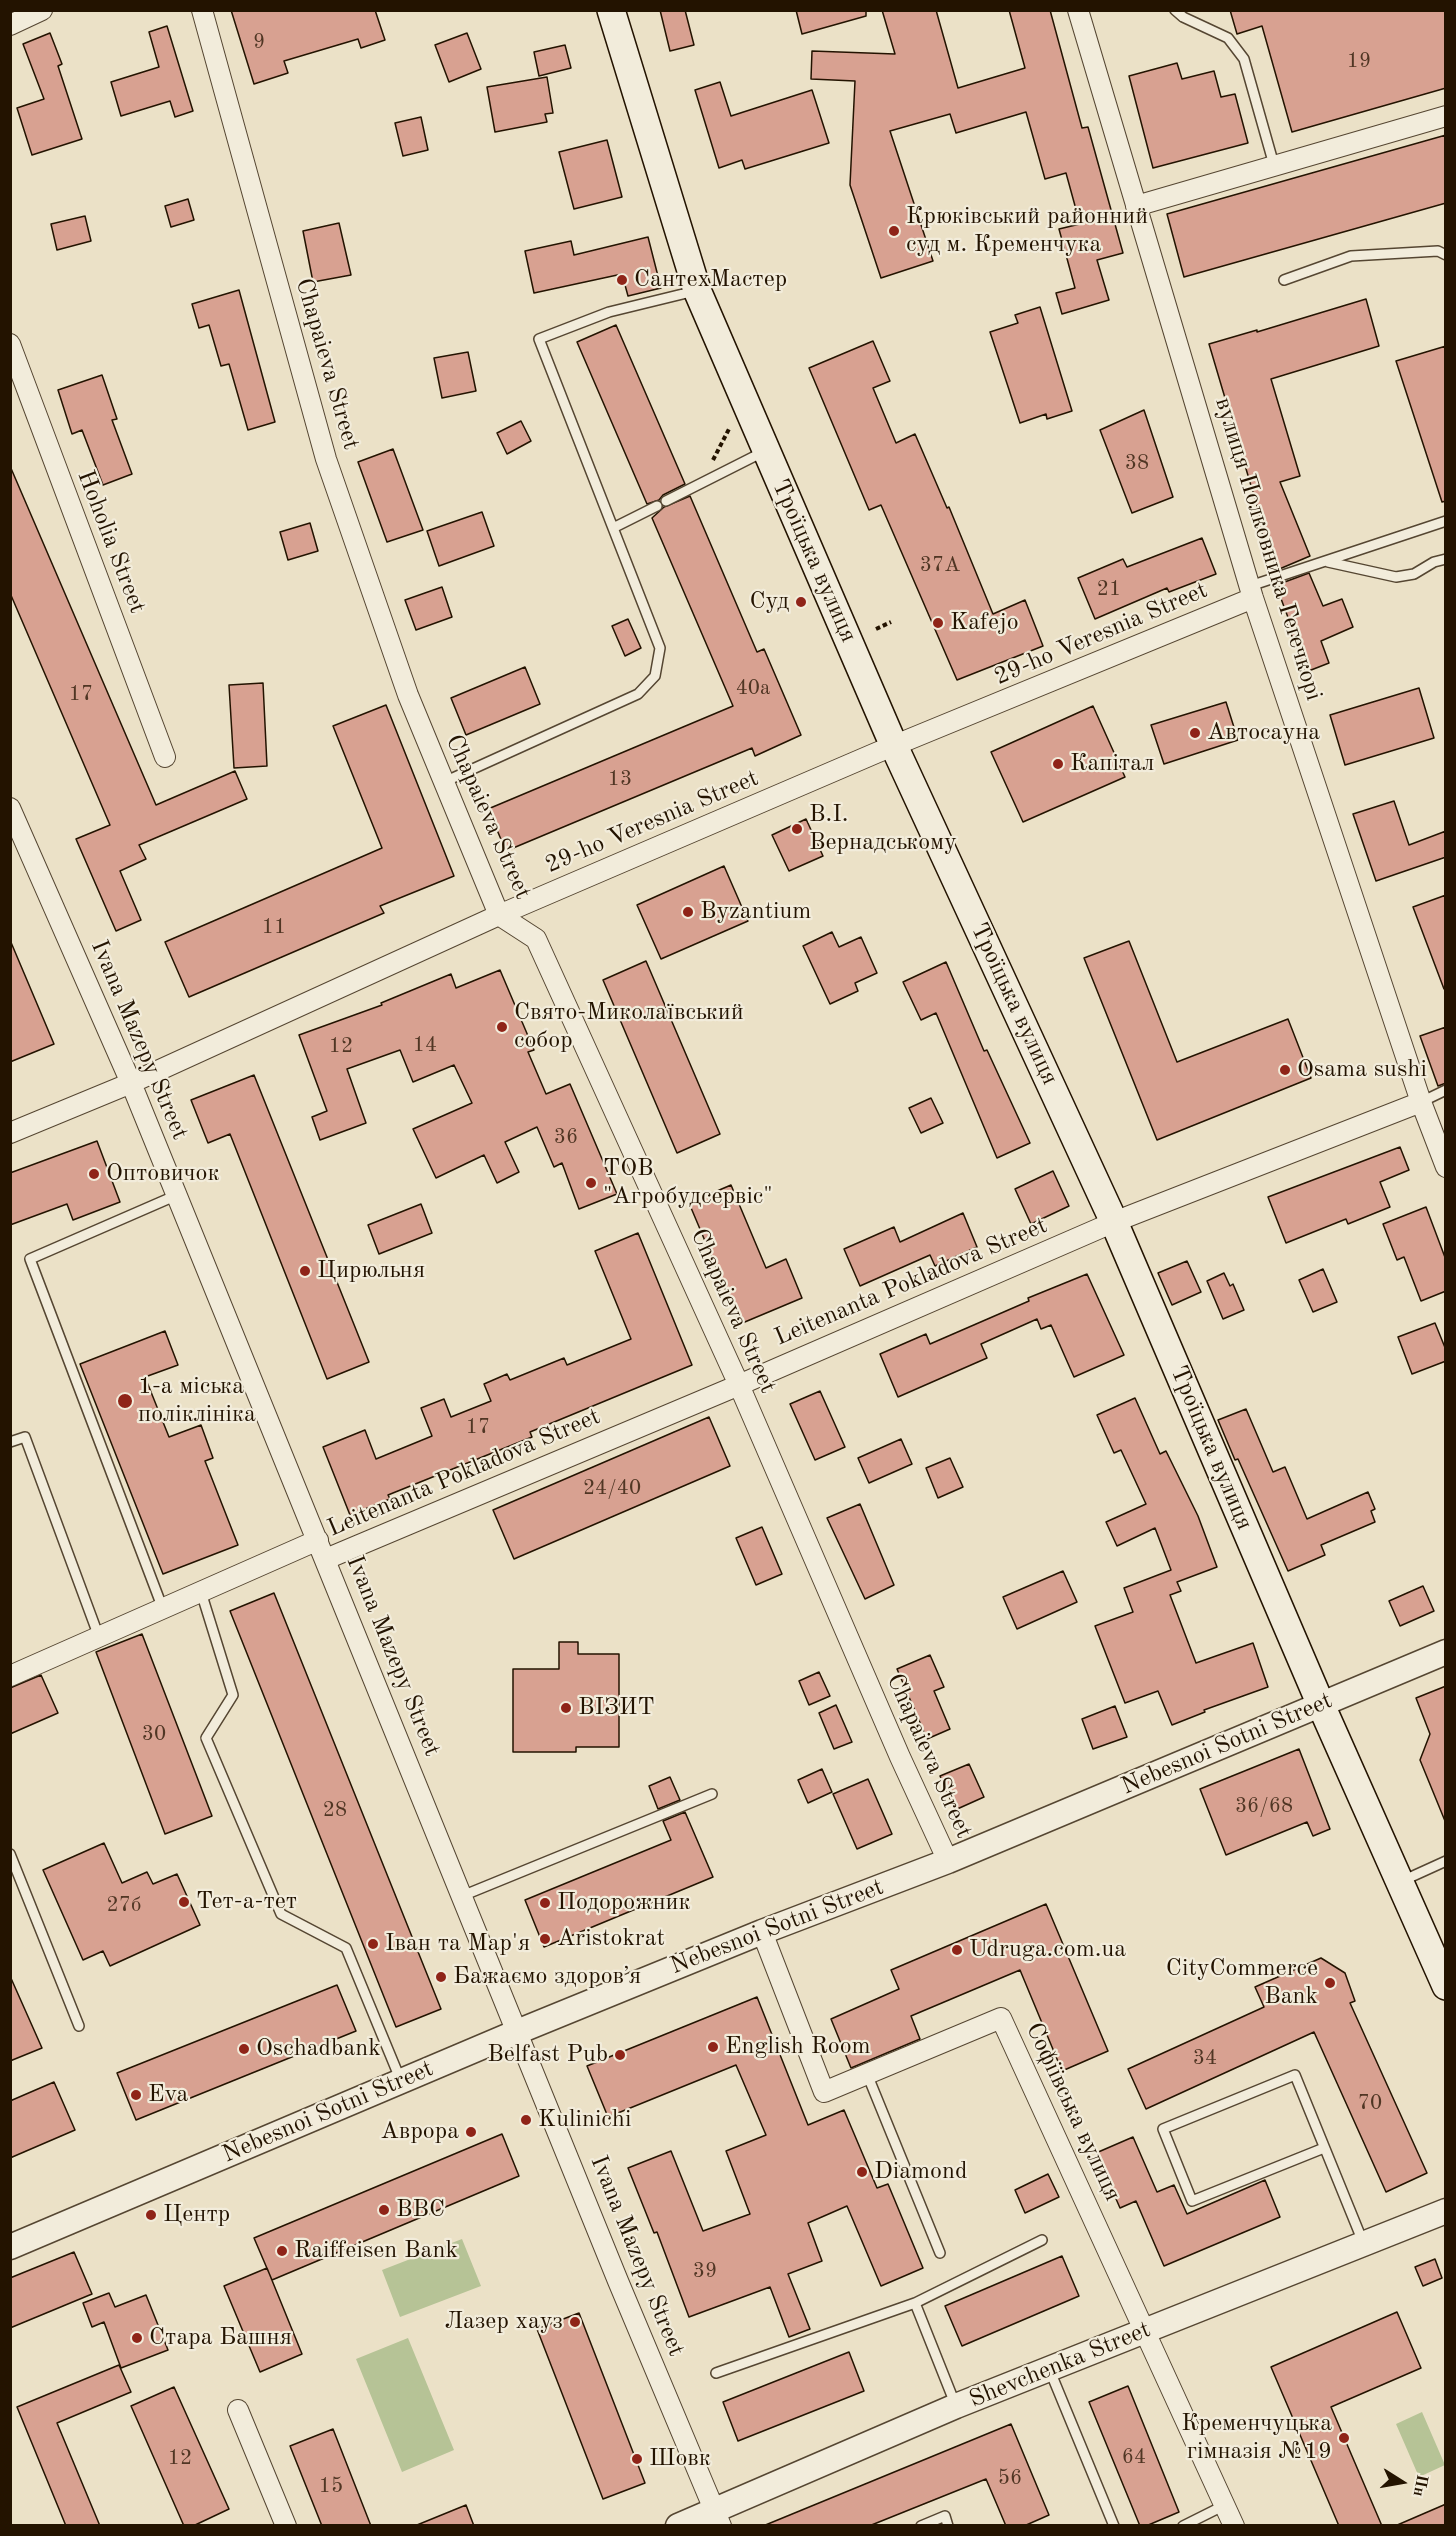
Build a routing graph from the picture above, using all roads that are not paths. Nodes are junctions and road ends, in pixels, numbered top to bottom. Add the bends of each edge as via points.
1 (42, 10) edge
2 (202, 10) edge
3 (611, 10) edge
4 (1078, 10) edge
5 (1175, 10) edge
6 (10, 25) edge
7 (1446, 116) edge
8 (1274, 165) junction
9 (1136, 206) junction
10 (1446, 255) edge
11 (1284, 280) dead end
12 (697, 290) junction
13 (10, 344) edge
14 (766, 451) junction
15 (1446, 520) edge
16 (614, 528) junction
17 (1446, 560) edge
18 (1326, 562) junction
19 (1251, 592) junction
20 (894, 746) junction
21 (165, 757) dead end
22 (444, 782) junction
23 (10, 808) edge
24 (499, 915) junction
25 (131, 1083) junction
26 (1446, 1090) edge
27 (1421, 1102) junction
28 (10, 1133) edge
29 (1446, 1167) edge
30 (177, 1195) junction
31 (1114, 1222) junction
32 (739, 1385) junction
33 (10, 1442) edge
34 (318, 1540) junction
35 (326, 1559) junction
36 (201, 1592) junction
37 (163, 1609) junction
38 (99, 1637) junction
39 (1446, 1652) edge
40 (10, 1677) edge
41 (1321, 1705) junction
42 (712, 1794) dead end
43 (10, 1854) edge
44 (948, 1861) junction
45 (1446, 1861) edge
46 (1400, 1882) junction
47 (462, 1896) junction
48 (762, 1932) junction
49 (1446, 1986) edge
50 (79, 2026) dead end
51 (517, 2032) junction
52 (867, 2074) junction
53 (401, 2081) junction
54 (1324, 2148) junction
55 (1446, 2211) edge
56 (1042, 2240) dead end
57 (1364, 2244) junction
58 (10, 2247) edge
59 (940, 2253) dead end
60 (915, 2303) junction
61 (1146, 2330) junction
62 (1050, 2371) junction
63 (716, 2373) dead end
64 (956, 2406) junction
65 (238, 2410) dead end
66 (1225, 2505) junction
67 (718, 2518) edge
68 (1109, 2524) edge
69 (286, 2526) edge
70 (678, 2526) edge
71 (921, 2526) edge
72 (948, 2526) edge
73 (1183, 2526) edge
74 (1234, 2526) edge

1 - 6 street
2 - 22 street, Chapaieva Street via 326,459 408,695
3 - 12 main road, Троїцька вулиця
4 - 9 street, вулиця Полковника Гегечкорі
5 - 8 lane via 1228,38 1244,59
7 - 8 street
8 - 9 street
9 - 19 street, вулиця Полковника Гегечкорі
10 - 11 lane via 1438,251 1351,256
12 - 14 main road, Троїцька вулиця
12 - 16 lane via 609,312 539,339
13 - 21 street, Hoholia Street
14 - 16 lane
14 - 20 main road, Троїцька вулиця
15 - 18 lane
16 - 22 lane via 660,648 655,676 638,694
17 - 18 lane via 1396,577
18 - 19 lane
19 - 20 street, 29-ho Veresnia Street
19 - 27 street, вулиця Полковника Гегечкорі
20 - 24 street, 29-ho Veresnia Street
20 - 31 main road, Троїцька вулиця
22 - 24 street, Chapaieva Street
23 - 25 street, Ivana Mazepy Street
24 - 25 street, 29-ho Veresnia Street
24 - 32 street, Chapaieva Street via 536,939
25 - 28 street, 29-ho Veresnia Street
25 - 30 street, Ivana Mazepy Street
26 - 27 lane
27 - 29 street, вулиця Полковника Гегечкорі
27 - 31 street, Leitenanta Pokladova Street
30 - 34 street, Ivana Mazepy Street
30 - 37 lane via 30,1258
31 - 32 street, Leitenanta Pokladova Street
31 - 41 main road, Троїцька вулиця
32 - 35 street, Leitenanta Pokladova Street
32 - 44 street, Chapaieva Street
33 - 38 lane via 26,1437
34 - 35 street, Ivana Mazepy Street
34 - 36 street, Leitenanta Pokladova Street
35 - 47 street, Ivana Mazepy Street
36 - 37 street, Leitenanta Pokladova Street
36 - 53 lane via 233,1695 206,1738 281,1914 346,1948
37 - 38 street, Leitenanta Pokladova Street
38 - 40 street, Leitenanta Pokladova Street
39 - 41 street, Nebesnoi Sotni Street
41 - 44 street, Nebesnoi Sotni Street
41 - 46 main road, Троїцька вулиця
42 - 47 lane
43 - 50 lane
44 - 48 street, Nebesnoi Sotni Street
45 - 46 lane
46 - 49 main road, Троїцька вулиця
47 - 51 street, Ivana Mazepy Street
48 - 51 street, Nebesnoi Sotni Street
48 - 52 street, Софіївська вулиця via 824,2092
51 - 53 street, Nebesnoi Sotni Street
51 - 67 street, Ivana Mazepy Street
52 - 59 lane
52 - 61 street, Софіївська вулиця via 1001,2018
53 - 58 street, Nebesnoi Sotni Street
54 - 54 lane via 1295,2075 1163,2129 1192,2200
54 - 57 lane
55 - 57 street, Shevchenka Street
56 - 60 lane
57 - 61 street, Shevchenka Street
60 - 63 lane
60 - 64 lane
61 - 62 street, Shevchenka Street
61 - 66 street, Софіївська вулиця
62 - 64 street, Shevchenka Street
62 - 68 lane
64 - 67 street, Shevchenka Street
65 - 69 street
66 - 73 lane
66 - 74 street, Софіївська вулиця
67 - 70 street, Shevchenka Street
71 - 72 lane via 945,2516

